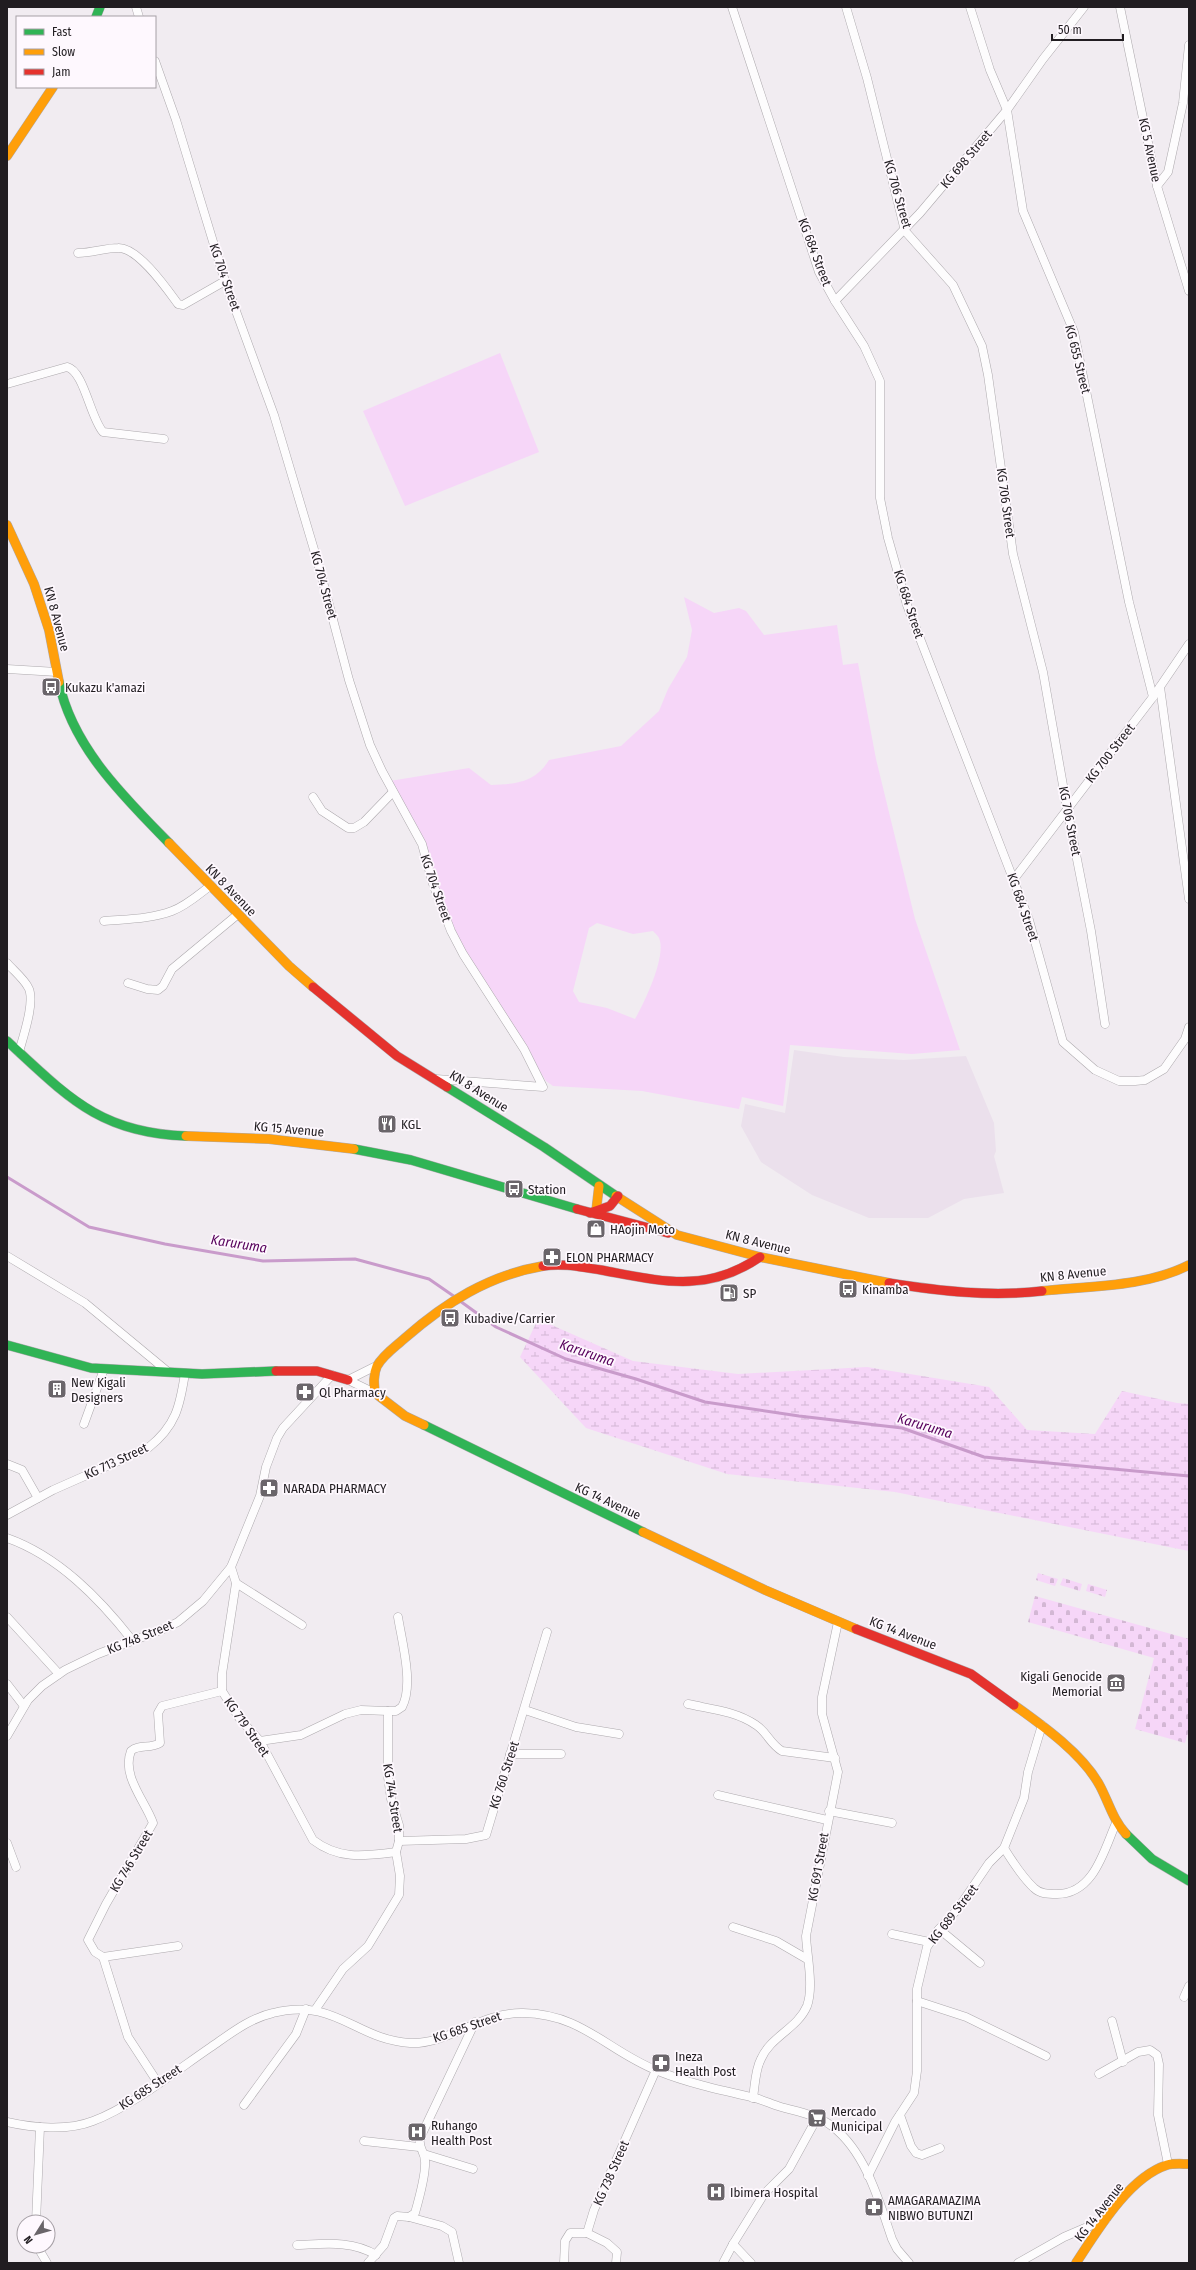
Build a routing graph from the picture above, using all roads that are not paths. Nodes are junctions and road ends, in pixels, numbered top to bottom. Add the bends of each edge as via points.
1 (732, 7) edge
2 (846, 7) edge
3 (970, 7) edge
4 (1084, 7) edge
5 (1120, 7) edge
6 (1189, 45) edge
7 (156, 64) edge
8 (52, 88) edge
9 (1007, 110) junction
10 (7, 156) edge
11 (1157, 186) junction
12 (905, 231) junction
13 (78, 253) dead end
14 (225, 282) junction
15 (1189, 290) edge
16 (835, 301) junction
17 (7, 384) edge
18 (164, 438) dead end
19 (7, 525) edge
20 (1189, 644) edge
21 (7, 669) edge
22 (57, 672) junction
23 (1160, 686) junction
24 (1153, 697) junction
25 (393, 792) junction
26 (313, 797) dead end
27 (1067, 808) junction
28 (1014, 879) junction
29 (210, 886) junction
30 (1189, 899) edge
31 (237, 915) junction
32 (104, 921) dead end
33 (7, 964) edge
34 (128, 983) dead end
35 (1105, 1024) dead end
36 (1189, 1027) edge
37 (7, 1041) edge
38 (19, 1052) junction
39 (435, 1079) junction
40 (599, 1186) junction
41 (618, 1196) junction
42 (633, 1206) junction
43 (593, 1212) junction
44 (614, 1220) junction
45 (677, 1235) junction
46 (7, 1256) edge
47 (760, 1257) junction
48 (1189, 1265) edge
49 (7, 1344) edge
50 (376, 1366) junction
51 (104, 1369) junction
52 (167, 1371) junction
53 (185, 1372) junction
54 (332, 1375) junction
55 (348, 1380) junction
56 (375, 1393) junction
57 (84, 1424) dead end
58 (7, 1464) edge
59 (38, 1498) junction
60 (7, 1515) edge
61 (7, 1538) edge
62 (231, 1567) junction
63 (236, 1583) junction
64 (7, 1617) edge
65 (398, 1617) dead end
66 (838, 1622) junction
67 (302, 1625) dead end
68 (547, 1632) dead end
69 (132, 1640) junction
70 (59, 1674) junction
71 (7, 1684) edge
72 (222, 1691) junction
73 (688, 1704) dead end
74 (24, 1706) junction
75 (525, 1710) junction
76 (388, 1711) junction
77 (1042, 1725) junction
78 (619, 1734) dead end
79 (7, 1736) edge
80 (260, 1741) junction
81 (510, 1754) junction
82 (561, 1754) dead end
83 (835, 1758) junction
84 (718, 1795) dead end
85 (829, 1811) junction
86 (827, 1820) junction
87 (892, 1823) dead end
88 (1116, 1823) junction
89 (399, 1841) junction
90 (7, 1843) edge
91 (1004, 1848) junction
92 (396, 1852) junction
93 (16, 1867) dead end
94 (1189, 1881) edge
95 (733, 1927) dead end
96 (939, 1929) junction
97 (892, 1934) dead end
98 (929, 1942) junction
99 (178, 1946) dead end
100 (104, 1957) junction
101 (807, 1959) junction
102 (980, 1963) dead end
103 (1189, 1986) edge
104 (1184, 1997) dead end
105 (917, 2001) junction
106 (306, 2010) junction
107 (315, 2010) junction
108 (1112, 2021) dead end
109 (475, 2022) junction
110 (1046, 2056) dead end
111 (1123, 2062) junction
112 (656, 2070) junction
113 (1099, 2074) dead end
114 (158, 2083) junction
115 (753, 2098) junction
116 (244, 2105) dead end
117 (900, 2115) junction
118 (817, 2118) junction
119 (7, 2122) edge
120 (40, 2127) junction
121 (364, 2141) dead end
122 (419, 2147) junction
123 (940, 2148) dead end
124 (424, 2154) junction
125 (1168, 2164) junction
126 (1189, 2164) edge
127 (473, 2169) dead end
128 (868, 2176) junction
129 (36, 2214) edge
130 (409, 2217) junction
131 (1107, 2218) junction
132 (587, 2233) junction
133 (733, 2244) junction
134 (297, 2245) dead end
135 (42, 2254) edge
136 (376, 2255) junction
137 (47, 2263) edge
138 (368, 2263) edge
139 (459, 2263) edge
140 (564, 2263) edge
141 (616, 2263) edge
142 (723, 2263) edge
143 (751, 2263) edge
144 (909, 2263) edge
145 (1018, 2263) edge
146 (1076, 2263) edge

1 - 16 street, KG 684 Street via 815,261
2 - 12 street, KG 706 Street via 867,78
3 - 9 street, KG 655 Street via 990,70
4 - 9 street, KG 698 Street
5 - 11 street, KG 5 Avenue
6 - 11 street via 1183,103 1168,172
7 - 14 street, KG 704 Street via 176,120
8 - 10 main road
9 - 12 street, KG 698 Street
9 - 24 street, KG 655 Street via 1023,211 1074,332 1129,602
11 - 15 street, KG 5 Avenue
12 - 16 street, KG 698 Street
12 - 27 street, KG 706 Street via 953,285 982,346 1013,554 1043,672
13 - 14 street via 118,248 127,250 154,273 178,304 183,305
14 - 25 street, KG 704 Street via 274,415 318,563 349,680 368,737
16 - 28 street, KG 684 Street via 864,346 880,381 880,498 888,538 907,605
17 - 18 street via 67,367 72,368 78,374 98,427 103,432
19 - 22 main road, KN 8 Avenue via 34,584 49,630
20 - 23 street, KG 700 Street
21 - 22 street
22 - 29 main road, KN 8 Avenue via 69,716 83,742 152,826
23 - 24 street, KG 700 Street
23 - 30 street
24 - 27 street, KG 700 Street
25 - 26 street via 364,822 354,828 348,828 322,811
25 - 39 street, KG 704 Street via 422,844 433,884 451,931 524,1049 543,1087
27 - 28 street, KG 700 Street
27 - 35 street, KG 706 Street via 1091,931
28 - 36 street, KG 684 Street via 1029,920 1061,1036 1069,1049 1095,1070 1110,1077 1119,1080 1145,1080 1164,1069 1185,1039
29 - 31 main road, KN 8 Avenue
29 - 32 street via 185,905 170,912 134,919
31 - 34 street via 172,969 158,990 147,990
31 - 39 main road, KN 8 Avenue via 337,1008 397,1056
33 - 38 street via 31,992
37 - 38 main road, KG 15 Avenue
38 - 43 main road, KG 15 Avenue via 63,1092 93,1113 127,1128 163,1135 291,1141 349,1148 411,1160
39 - 40 main road, KN 8 Avenue via 544,1147
40 - 41 main road, KN 8 Avenue
40 - 43 main road
41 - 42 main road, KN 8 Avenue
41 - 43 main road via 610,1206
42 - 44 main road
42 - 45 main road, KN 8 Avenue
43 - 44 main road, KG 15 Avenue
44 - 45 main road, KG 15 Avenue
45 - 47 main road, KN 8 Avenue
46 - 52 street via 85,1303
47 - 48 main road, KN 8 Avenue via 940,1292 985,1294 1035,1292 1127,1282 1175,1272
47 - 50 main road via 732,1275 693,1282 560,1265 517,1272 469,1290 415,1329
49 - 51 main road via 91,1368
50 - 55 street
50 - 56 main road via 373,1375
51 - 52 main road
51 - 57 street
52 - 53 main road
53 - 54 main road via 202,1374 298,1370
53 - 59 street, KG 713 Street via 175,1417 159,1439 148,1448
54 - 55 main road
54 - 62 street, KG 748 Street via 283,1428 277,1438 266,1467 260,1496
55 - 56 street
56 - 66 main road, KG 14 Avenue via 405,1416 532,1479 764,1590
58 - 59 street via 22,1470
59 - 60 street, KG 713 Street
61 - 69 street via 29,1546 52,1560 101,1605
62 - 63 street, KG 719 Street
62 - 69 street, KG 748 Street via 203,1601 178,1622
63 - 67 street
63 - 72 street, KG 719 Street via 222,1674
64 - 70 street
65 - 76 street via 408,1680 407,1692 402,1707 396,1711
66 - 77 main road, KG 14 Avenue via 971,1674
66 - 83 street, KG 691 Street via 822,1697 822,1714
68 - 75 street, KG 760 Street
69 - 70 street, KG 748 Street
70 - 74 street, KG 748 Street via 42,1686
71 - 74 street
72 - 80 street, KG 719 Street via 240,1719
72 - 100 street, KG 746 Street via 162,1706 158,1713 160,1742 130,1751 130,1771 138,1796 153,1823 88,1940 95,1952
73 - 83 street via 740,1716 766,1733 782,1751
74 - 79 street, KG 748 Street
75 - 78 street via 576,1727
75 - 81 street, KG 760 Street
76 - 80 street via 361,1710 345,1714 301,1735
76 - 89 street, KG 744 Street via 387,1760 391,1799 399,1826
77 - 88 main road, KG 14 Avenue via 1074,1754 1100,1785
77 - 91 street, KG 689 Street via 1028,1772 1024,1798
80 - 92 street, KG 719 Street via 313,1840 328,1850 346,1855
81 - 82 street
81 - 89 street, KG 760 Street via 484,1836
83 - 85 street, KG 691 Street via 838,1772
84 - 86 street
85 - 86 street, KG 691 Street
85 - 87 street
86 - 101 street, KG 691 Street via 806,1936
88 - 91 street via 1100,1864 1083,1885 1068,1893 1044,1894 1034,1888
88 - 94 main road, KG 14 Avenue via 1134,1844 1152,1859
89 - 92 street, KG 744 Street
90 - 93 street
91 - 96 street, KG 689 Street via 989,1863 957,1910
92 - 107 street, KG 744 Street via 400,1876 399,1895 395,1904 368,1946 343,1969
95 - 101 street via 776,1941
96 - 98 street, KG 689 Street
96 - 102 street
97 - 98 street
98 - 105 street, KG 689 Street via 917,1989
99 - 100 street
100 - 114 street, KG 746 Street via 128,2036
101 - 115 street, KG 691 Street via 810,1977 807,2006 760,2059
103 - 104 street
105 - 110 street via 966,2017
105 - 117 street, KG 689 Street via 917,2071 912,2098
106 - 107 street, KG 685 Street
106 - 114 street, KG 685 Street via 288,2009 269,2014 240,2028
106 - 116 street via 296,2034
107 - 109 street, KG 685 Street via 352,2023 376,2037 412,2044 454,2032
108 - 111 street
109 - 112 street, KG 685 Street via 521,2012 548,2014 588,2030
109 - 122 street via 420,2138
111 - 113 street
111 - 125 street via 1138,2052 1150,2050 1157,2055 1158,2115
112 - 115 street, KG 685 Street via 728,2093
112 - 132 street, KG 738 Street via 594,2210
114 - 120 street, KG 685 Street via 92,2122
115 - 118 street, KG 685 Street
117 - 123 street via 916,2153 922,2154
117 - 128 street, KG 689 Street
118 - 128 street, KG 685 Street via 833,2127 848,2142
118 - 133 street via 789,2169 764,2194
119 - 120 street, KG 685 Street
120 - 129 street
121 - 122 street
122 - 124 street
124 - 127 street
124 - 130 street via 425,2164 415,2213
125 - 126 main road
125 - 131 main road, KG 14 Avenue via 1142,2181 1124,2197
128 - 144 street, KG 685 Street via 892,2239
130 - 136 street via 394,2218 384,2245
130 - 139 street via 442,2226 452,2232
131 - 145 street via 1064,2236
131 - 146 main road, KG 14 Avenue
132 - 140 street via 570,2233 567,2236
132 - 141 street via 607,2242 617,2252
133 - 142 street
133 - 143 street
134 - 136 street via 337,2244 362,2248
135 - 137 street
136 - 138 street

